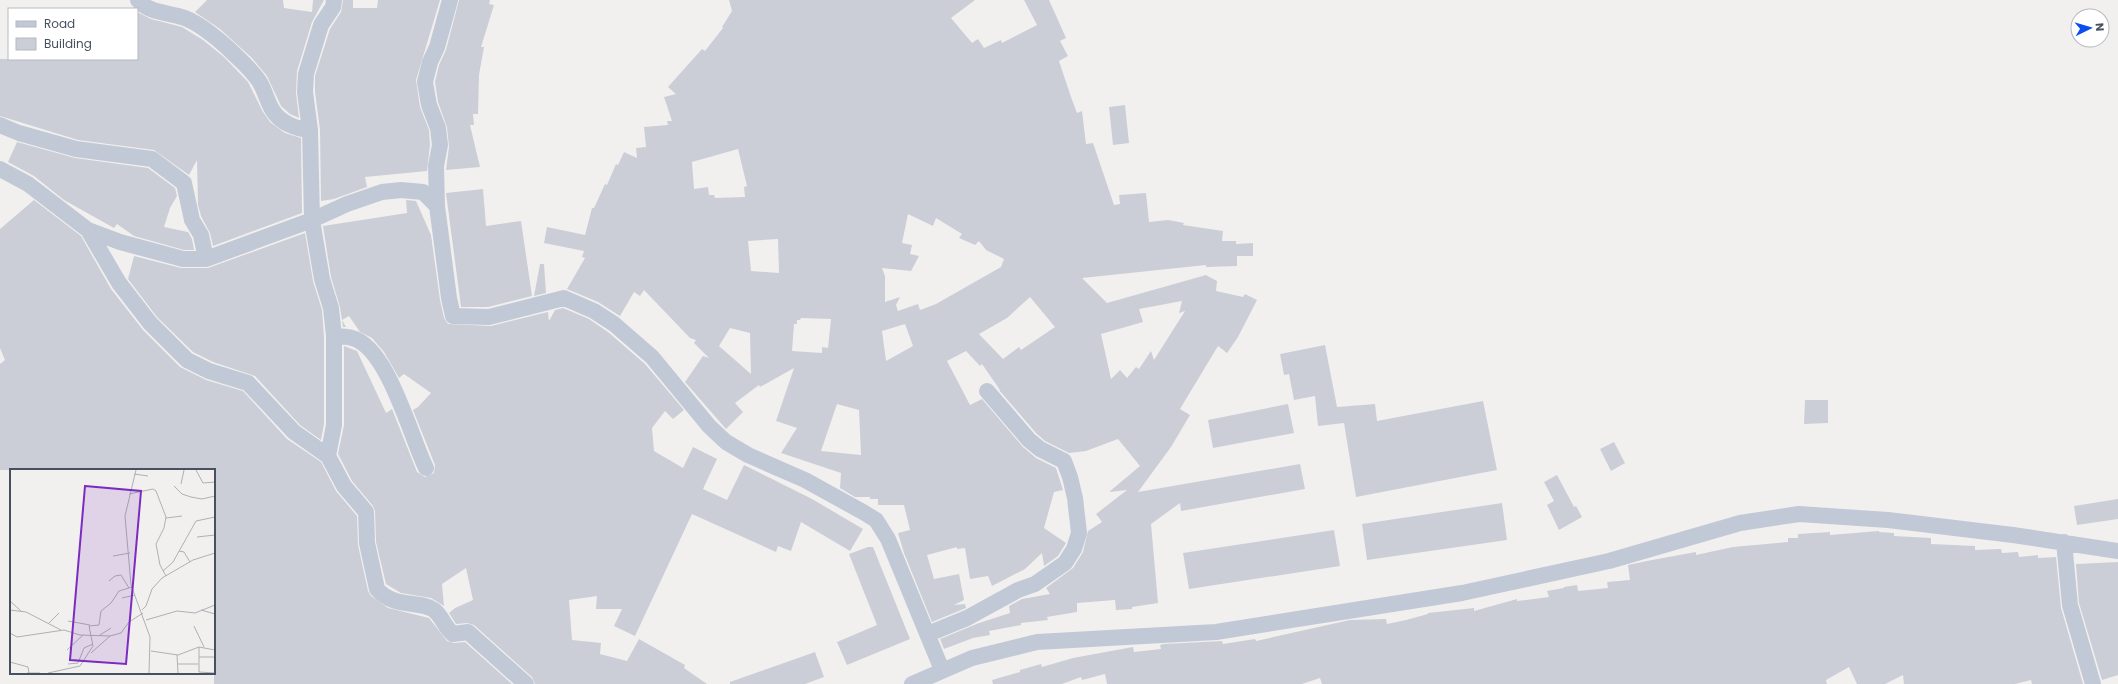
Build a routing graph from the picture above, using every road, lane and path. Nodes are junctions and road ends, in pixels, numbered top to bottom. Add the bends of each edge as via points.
1 (138, 0) edge
2 (334, 0) edge
3 (450, 0) edge
4 (0, 125) edge
5 (310, 130) junction
6 (0, 169) edge
7 (437, 206) junction
8 (312, 220) junction
9 (88, 230) junction
10 (206, 259) junction
11 (334, 336) junction
12 (986, 391) dead end
13 (328, 456) junction
14 (426, 468) dead end
15 (2064, 542) junction
16 (2118, 551) edge
17 (928, 634) junction
18 (942, 670) junction
19 (526, 684) edge
20 (912, 684) edge
21 (2093, 684) edge

1 - 5 street via 142,5 157,12 185,18 217,40 260,82 273,112 290,126
2 - 5 street via 321,25 306,74 305,92
3 - 7 street via 426,82 429,105 438,128 440,145 436,166
4 - 10 street via 76,149 152,159 184,184 192,220 201,235
5 - 8 street
6 - 9 street via 28,184
7 - 8 street via 423,192 382,192
7 - 17 street via 448,298 453,316 489,317 564,298 614,324 652,357 726,442 748,455 805,480 876,520 888,539
8 - 10 street
8 - 11 street via 322,279 331,308
9 - 10 street via 120,242 183,259
9 - 13 street via 119,283 150,323 187,360 209,371 248,383 294,432
11 - 13 street via 334,424
11 - 14 street via 353,338 374,355 401,403
12 - 17 street via 1029,440 1040,449 1064,461 1075,498 1078,533 1074,549 1065,563 1035,584 1018,590 967,618
13 - 19 street via 344,486 366,512 367,543 377,589 398,602 428,607 435,611 448,631 453,634 468,632
15 - 16 street
15 - 18 street via 1888,520 1799,514 1740,523 1609,561 1462,593 1216,632 1037,642 972,658
15 - 21 street via 2070,605
17 - 18 street
18 - 20 street

